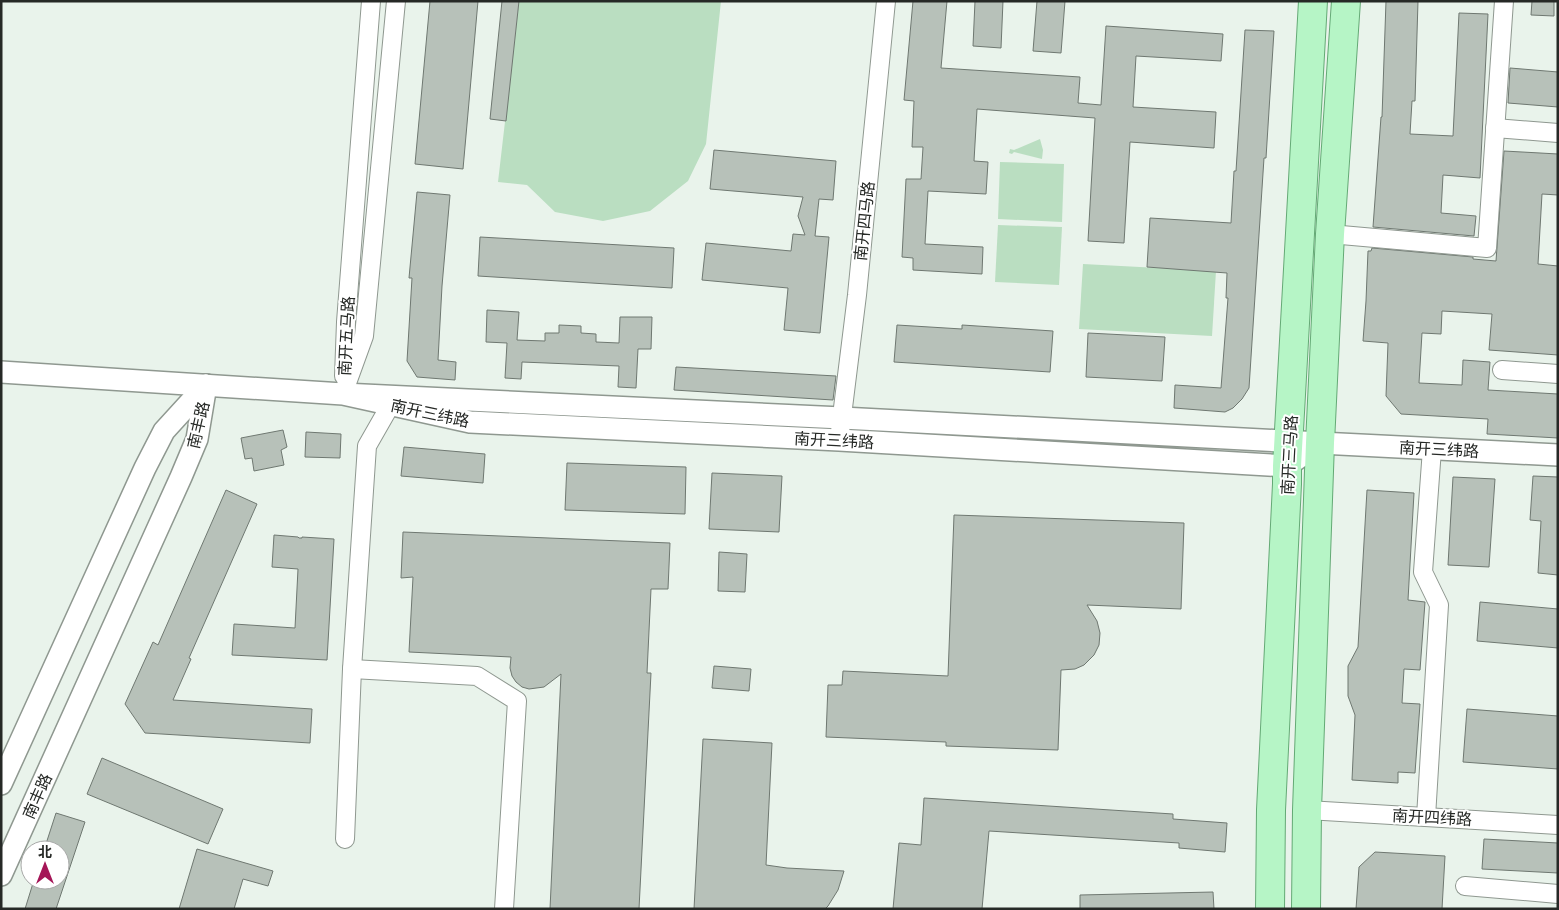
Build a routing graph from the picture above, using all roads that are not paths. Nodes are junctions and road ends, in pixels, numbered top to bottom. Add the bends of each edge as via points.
1 (371, 1) edge
2 (396, 1) edge
3 (886, 1) edge
4 (1313, 1) edge
5 (1346, 1) edge
6 (1504, 1) edge
7 (1496, 128) junction
8 (1558, 133) edge
9 (1330, 234) junction
10 (1502, 370) dead end
11 (1, 372) edge
12 (1558, 374) edge
13 (206, 385) junction
14 (343, 394) junction
15 (391, 404) junction
16 (842, 418) junction
17 (839, 440) junction
18 (1320, 443) junction
19 (1432, 449) junction
20 (1287, 454) junction
21 (1558, 455) edge
22 (352, 668) junction
23 (1, 784) edge
24 (1307, 810) junction
25 (1426, 817) junction
26 (1558, 825) edge
27 (345, 839) dead end
28 (1, 875) edge
29 (1466, 886) dead end
30 (1558, 894) edge
31 (504, 909) edge
32 (1270, 909) edge
33 (1306, 909) edge

1 - 14 street, 南开五马路
2 - 14 street, 南开五马路 via 364,336
3 - 16 street, 南开四马路
4 - 20 main road, 南开三马路
5 - 9 main road, 南开三马路
6 - 7 street
7 - 8 street
7 - 9 street via 1487,248
9 - 18 main road, 南开三马路
10 - 12 street
11 - 13 street, 南开三纬路
13 - 14 street, 南开三纬路
13 - 23 street, 南丰路 via 164,432 145,468
13 - 28 street, 南丰路 via 197,439 182,477
14 - 15 street, 南开三纬路
14 - 16 street, 南开三纬路
15 - 17 street, 南开三纬路 via 470,422
15 - 22 street via 368,446
16 - 17 street, 南开四马路
16 - 20 street, 南开三纬路
17 - 20 street, 南开三纬路
18 - 19 street, 南开三纬路
18 - 20 street
18 - 24 main road, 南开三马路
19 - 21 street, 南开三纬路
19 - 25 street via 1423,572 1439,605
20 - 32 main road, 南开三马路 via 1271,810
22 - 27 street
22 - 31 street via 477,676 517,701
24 - 25 street, 南开四纬路
24 - 33 main road, 南开三马路
25 - 26 street, 南开四纬路
29 - 30 street

